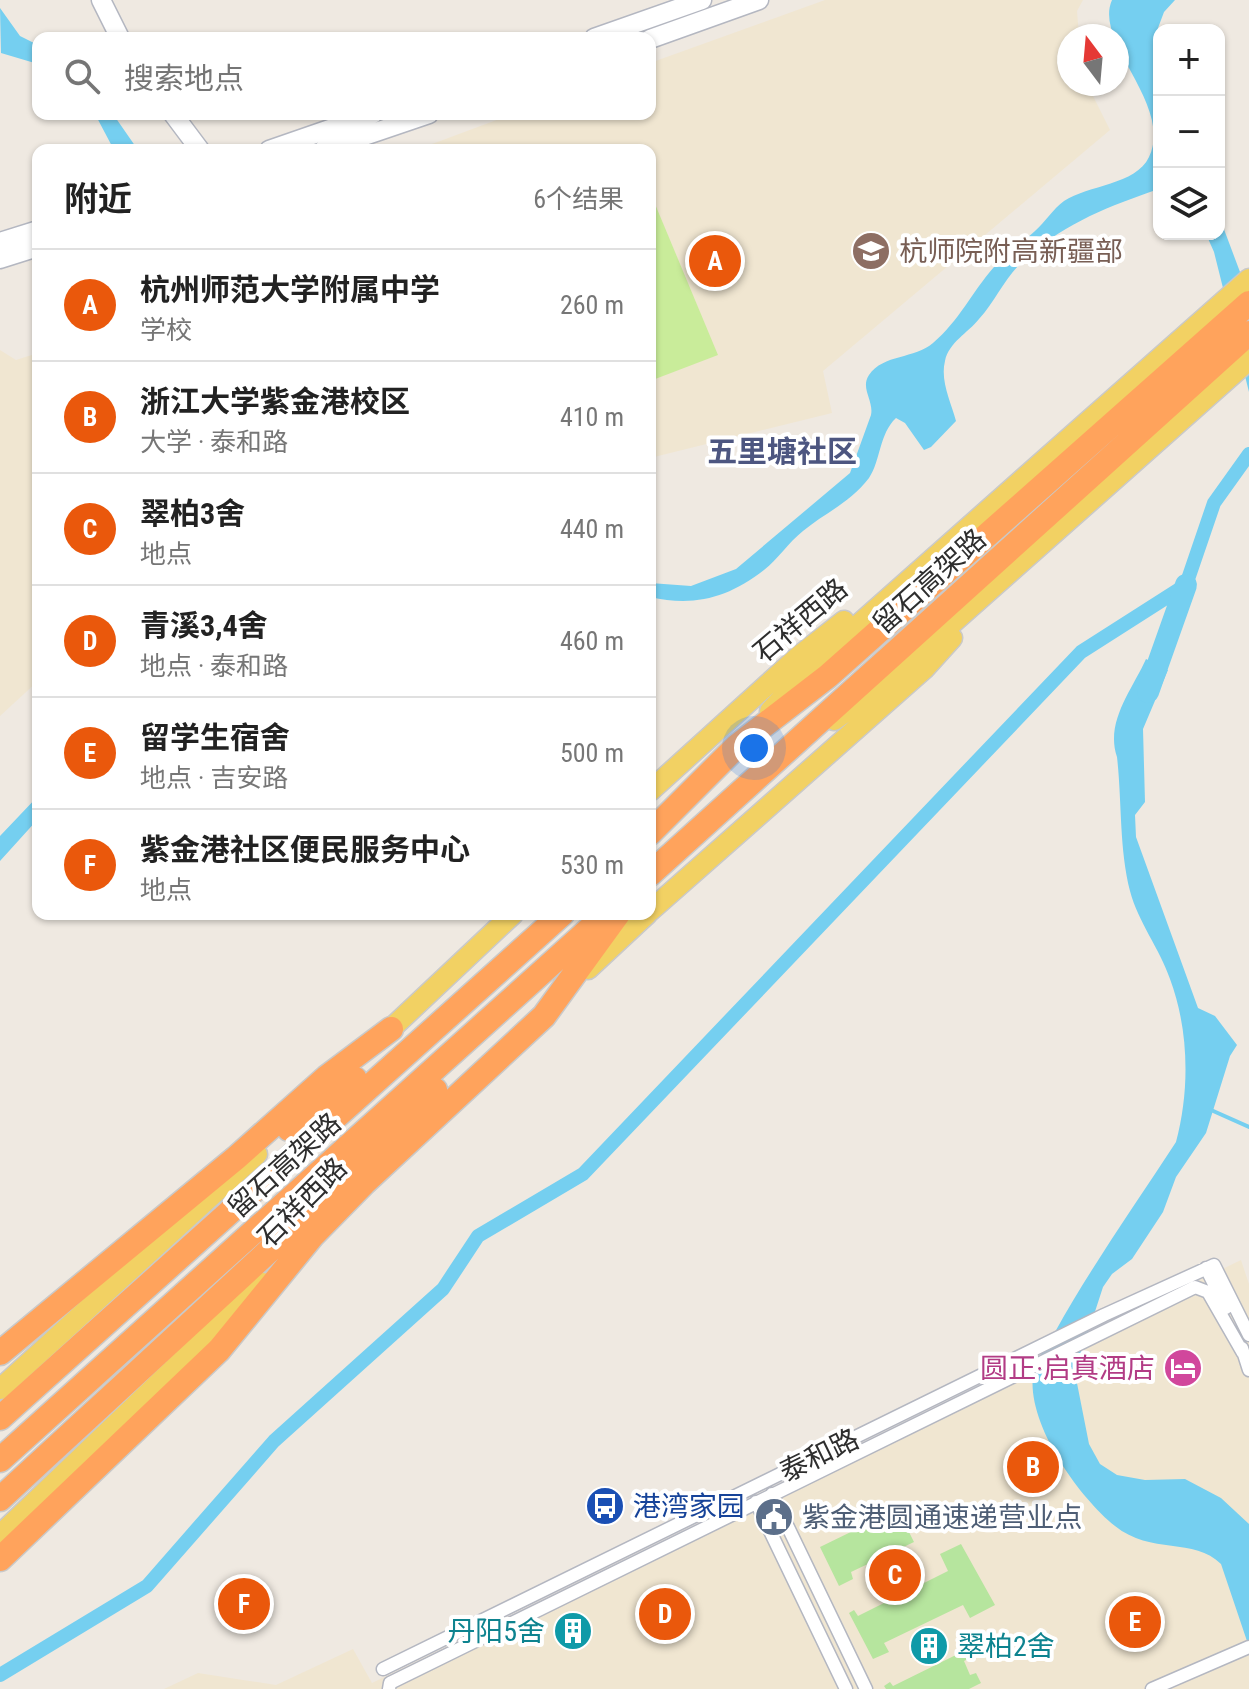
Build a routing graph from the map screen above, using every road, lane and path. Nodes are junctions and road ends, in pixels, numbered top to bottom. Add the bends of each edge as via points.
1 (101, 0) edge
2 (702, 0) edge
3 (759, 0) edge
4 (655, 8) edge
5 (117, 32) edge
6 (606, 32) edge
7 (658, 36) edge
8 (178, 120) edge
9 (356, 120) edge
10 (411, 120) edge
11 (196, 144) edge
12 (286, 144) edge
13 (341, 144) edge
14 (32, 232) edge
15 (0, 242) edge
16 (32, 249) edge
17 (0, 259) edge
18 (1249, 279) edge
19 (1249, 303) edge
20 (1249, 333) edge
21 (1249, 360) edge
22 (995, 502) junction
23 (977, 602) junction
24 (737, 746) junction
25 (782, 758) junction
26 (656, 786) edge
27 (656, 827) edge
28 (656, 869) edge
29 (656, 905) edge
30 (507, 920) edge
31 (541, 920) edge
32 (555, 920) edge
33 (600, 920) edge
34 (614, 920) edge
35 (639, 920) edge
36 (551, 966) junction
37 (544, 1016) junction
38 (391, 1029) junction
39 (262, 1150) junction
40 (311, 1224) junction
41 (1210, 1267) junction
42 (1249, 1335) edge
43 (0, 1353) edge
44 (1243, 1353) junction
45 (1249, 1370) edge
46 (0, 1389) edge
47 (0, 1418) edge
48 (0, 1460) edge
49 (772, 1494) junction
50 (0, 1499) edge
51 (756, 1502) junction
52 (0, 1535) edge
53 (0, 1559) edge
54 (1248, 1648) edge
55 (383, 1669) dead end
56 (394, 1685) edge
57 (846, 1689) edge
58 (866, 1689) edge
59 (1152, 1689) edge

1 - 5 main road
2 - 4 main road
3 - 7 main road
4 - 6 main road
4 - 7 main road
8 - 11 main road
9 - 12 main road
10 - 13 main road
14 - 15 main road
16 - 17 main road
18 - 22 main road, 石祥西路
19 - 24 highway, 留石高架路 via 828,676
20 - 25 highway, 留石高架路
21 - 23 main road, 石祥西路
22 - 24 main road, 石祥西路 via 814,664
22 - 26 main road, 石祥西路 via 798,657
23 - 25 main road, 石祥西路 via 877,690
23 - 29 main road, 石祥西路 via 924,669
24 - 27 highway, 留石高架路
25 - 28 highway, 留石高架路
30 - 38 main road
31 - 39 highway via 482,964 342,1090
32 - 47 highway, 留石高架路
33 - 36 highway, 留石高架路
34 - 37 highway
35 - 37 main road, 石祥西路
36 - 40 highway
36 - 48 highway, 留石高架路
37 - 40 highway, 石祥西路
38 - 39 main road
38 - 43 highway
39 - 46 main road
40 - 50 highway
40 - 52 main road, 石祥西路
40 - 53 highway via 219,1350
41 - 42 street
41 - 44 street
41 - 55 street, 泰和路
44 - 45 street
44 - 49 street, 泰和路 via 1208,1292 1195,1287
49 - 51 street, 泰和路
49 - 58 street
51 - 56 street, 泰和路
51 - 57 street
54 - 59 street

